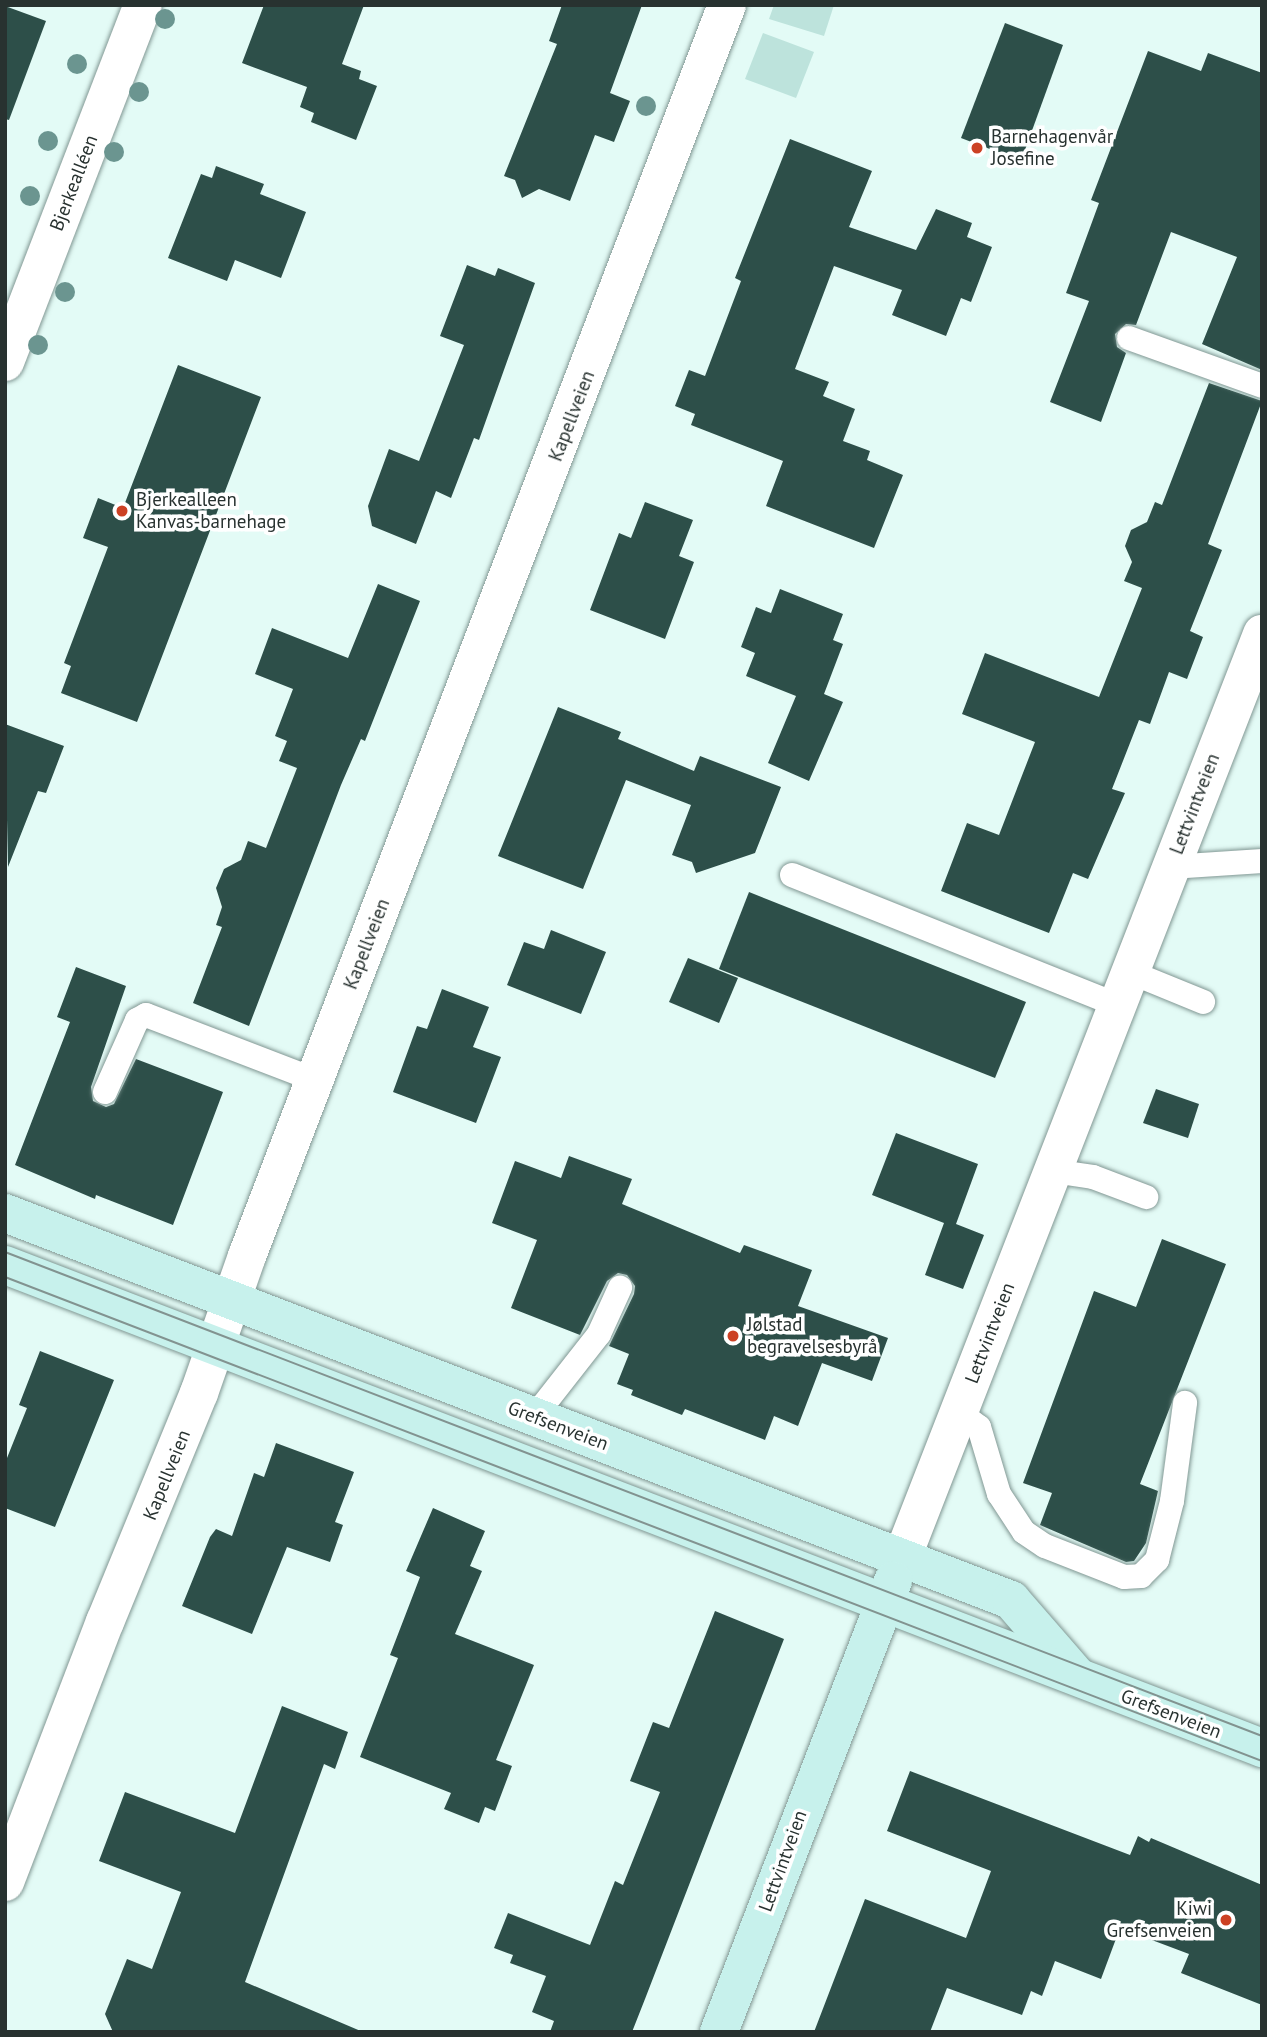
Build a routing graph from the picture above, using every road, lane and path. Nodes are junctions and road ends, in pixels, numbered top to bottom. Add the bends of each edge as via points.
1 (143, 5) edge
2 (727, 5) edge
3 (1129, 338) dead end
4 (5, 362) edge
5 (1262, 386) edge
6 (1262, 634) edge
7 (1262, 861) edge
8 (1171, 867) junction
9 (792, 875) dead end
10 (1124, 988) junction
11 (1203, 1002) dead end
12 (315, 1080) junction
13 (105, 1092) dead end
14 (1053, 1171) junction
15 (1146, 1197) dead end
16 (5, 1213) edge
17 (5, 1265) edge
18 (620, 1288) dead end
19 (230, 1300) junction
20 (215, 1346) junction
21 (1185, 1403) dead end
22 (959, 1412) junction
23 (534, 1417) junction
24 (902, 1558) junction
25 (883, 1603) junction
26 (1081, 1680) junction
27 (1262, 1748) edge
28 (5, 1882) edge
29 (719, 2032) edge

1 - 4 street, Bjerkealléen
2 - 12 street, Kapellveien
3 - 5 lane
6 - 8 street, Lettvintveien
7 - 8 lane
8 - 10 street, Lettvintveien
9 - 10 lane
10 - 11 lane
10 - 14 street, Lettvintveien
12 - 13 lane via 146,1015 137,1020
12 - 19 street, Kapellveien
14 - 15 lane via 1093,1177
14 - 22 street, Lettvintveien
16 - 19 main road, Grefsenveien
17 - 20 main road, Grefsenveien
18 - 23 lane via 599,1334
19 - 20 street, Kapellveien
19 - 23 main road, Grefsenveien
20 - 25 main road, Grefsenveien
20 - 28 street, Kapellveien
21 - 22 lane via 1172,1501 1157,1560 1141,1576 1124,1577 1045,1546 1024,1532 999,1494 979,1427
22 - 24 street, Lettvintveien
23 - 24 main road, Grefsenveien
24 - 25 main road, Lettvintveien
24 - 26 main road, Grefsenveien via 1011,1600
25 - 26 main road, Grefsenveien
25 - 29 main road, Lettvintveien
26 - 27 main road, Grefsenveien

